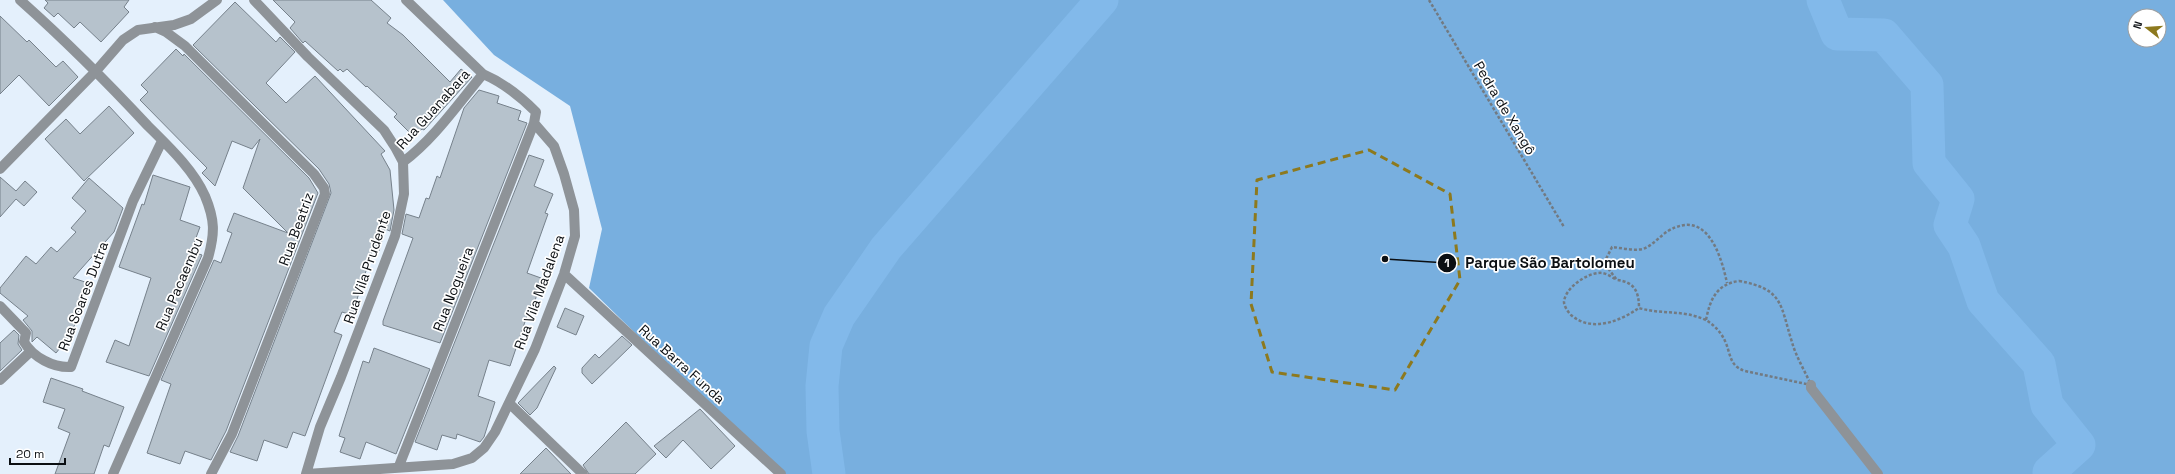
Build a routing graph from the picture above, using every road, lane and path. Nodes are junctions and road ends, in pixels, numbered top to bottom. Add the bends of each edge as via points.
1 (20, 0) edge
2 (217, 0) edge
3 (254, 0) edge
4 (406, 0) edge
5 (1429, 0) edge
6 (155, 27) junction
7 (96, 71) junction
8 (483, 74) junction
9 (534, 123) junction
10 (162, 141) junction
11 (403, 162) junction
12 (0, 169) edge
13 (1564, 227) dead end
14 (564, 274) junction
15 (1617, 280) junction
16 (1727, 283) junction
17 (0, 306) edge
18 (1639, 308) junction
19 (1706, 320) junction
20 (30, 352) junction
21 (0, 380) edge
22 (1811, 385) junction
23 (510, 404) junction
24 (400, 466) junction
25 (112, 474) edge
26 (211, 474) edge
27 (307, 474) edge
28 (583, 474) edge
29 (781, 474) edge
30 (1878, 474) edge

1 - 7 street, Rua Pacaembu
2 - 6 street via 191,19 174,25
3 - 11 street, Rua Vila Prudente via 308,57 384,130 396,146
4 - 8 street, Rua Vila Madalena
5 - 13 path, Pedra de Xangô
6 - 7 street via 138,30 123,40
6 - 26 street, Rua Beatriz via 174,37 197,58 314,174 324,188 325,194 232,434
7 - 10 street, Rua Pacaembu
7 - 12 street
8 - 9 street, Rua Vila Madalena via 499,81 536,112
8 - 11 street, Rua Guanabara via 437,130
9 - 14 street, Rua Vila Madalena via 554,146 574,210 575,236
9 - 24 street, Rua Nogueira
10 - 20 street, Rua Soares Dutra via 134,201 71,366 61,367
10 - 25 street, Rua Pacaembu via 197,181 211,216 214,236 208,258
11 - 27 street, Rua Vila Prudente via 404,194 396,236 320,427
14 - 23 street, Rua Vila Madalena
14 - 29 street, Rua Barra Funda
15 - 16 path via 1604,263 1612,247 1645,248 1668,231 1684,226 1702,230 1713,240 1722,260
15 - 18 path via 1633,285 1637,291
15 - 18 path via 1607,274 1588,276 1567,293 1564,302 1568,312 1577,320 1589,324 1608,324 1623,319
16 - 19 path via 1715,294
16 - 22 path via 1739,281 1758,285 1776,296 1784,312 1792,343
17 - 20 street via 26,334 24,342
18 - 19 path via 1650,311 1685,312
19 - 22 path via 1720,332 1733,364 1738,369
20 - 21 street
22 - 30 street
23 - 24 street, Rua Vila Madalena via 484,448 472,458 453,464
23 - 28 street
24 - 27 street, Rua Vila Madalena

